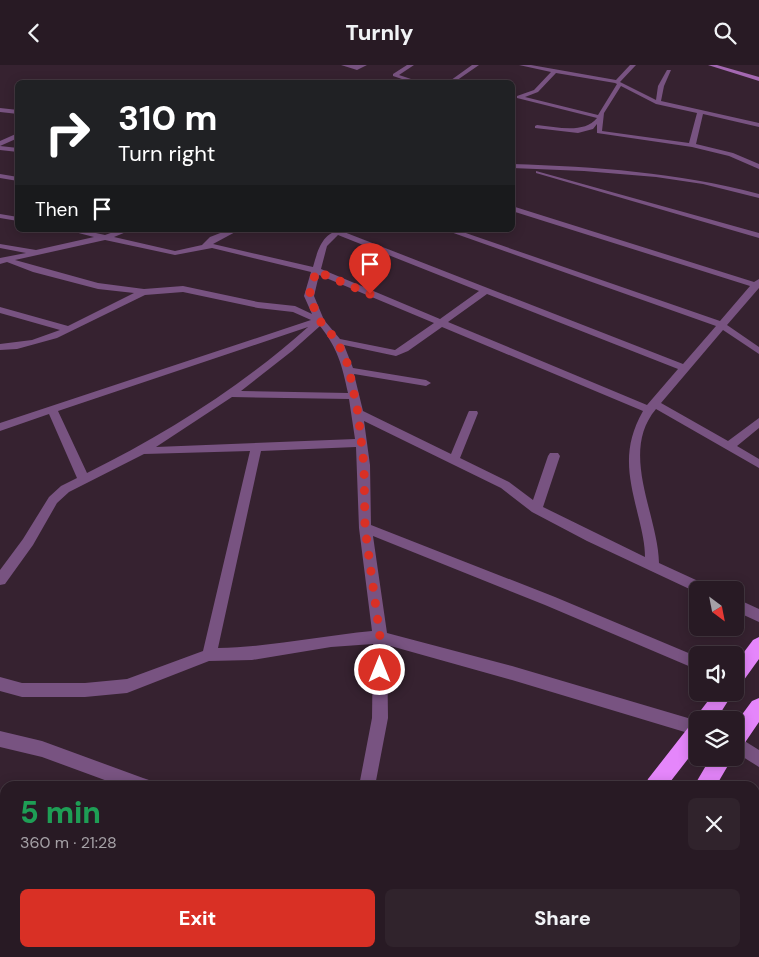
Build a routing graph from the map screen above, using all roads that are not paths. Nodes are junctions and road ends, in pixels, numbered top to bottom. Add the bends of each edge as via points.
1 (344, 65) edge
2 (364, 65) edge
3 (411, 65) edge
4 (476, 65) edge
5 (522, 65) edge
6 (633, 65) edge
7 (711, 65) edge
8 (555, 71) junction
9 (668, 71) dead end
10 (759, 79) edge
11 (411, 80) edge
12 (454, 80) edge
13 (618, 83) junction
14 (658, 103) junction
15 (0, 110) edge
16 (15, 112) edge
17 (700, 112) junction
18 (600, 119) junction
19 (759, 125) edge
20 (537, 127) dead end
21 (15, 136) edge
22 (0, 144) edge
23 (692, 145) junction
24 (0, 148) edge
25 (15, 150) edge
26 (515, 165) edge
27 (529, 166) junction
28 (759, 167) edge
29 (0, 176) edge
30 (15, 179) edge
31 (759, 196) edge
32 (515, 209) edge
33 (0, 216) edge
34 (15, 218) edge
35 (80, 232) edge
36 (121, 232) edge
37 (230, 232) edge
38 (338, 232) edge
39 (341, 232) edge
40 (455, 232) edge
41 (759, 236) edge
42 (106, 237) junction
43 (0, 246) edge
44 (206, 247) junction
45 (38, 252) junction
46 (5, 260) edge
47 (316, 271) junction
48 (757, 284) edge
49 (485, 291) junction
50 (144, 292) junction
51 (0, 309) edge
52 (320, 321) junction
53 (441, 324) junction
54 (721, 325) junction
55 (67, 329) junction
56 (337, 341) junction
57 (0, 347) edge
58 (759, 351) edge
59 (684, 368) junction
60 (349, 370) junction
61 (426, 383) dead end
62 (230, 394) junction
63 (354, 396) junction
64 (652, 407) junction
65 (52, 410) junction
66 (358, 413) junction
67 (473, 413) dead end
68 (759, 422) edge
69 (0, 427) edge
70 (362, 443) junction
71 (729, 446) junction
72 (256, 448) junction
73 (143, 450) junction
74 (554, 456) dead end
75 (454, 460) junction
76 (759, 464) edge
77 (84, 480) junction
78 (536, 509) junction
79 (365, 528) junction
80 (652, 566) junction
81 (0, 580) edge
82 (689, 583) edge
83 (744, 609) edge
84 (759, 616) edge
85 (380, 637) junction
86 (759, 645) edge
87 (209, 655) junction
88 (689, 660) edge
89 (744, 666) edge
90 (0, 684) edge
91 (759, 707) edge
92 (689, 726) edge
93 (744, 728) edge
94 (0, 739) edge
95 (689, 741) edge
96 (744, 748) edge
97 (759, 759) edge
98 (717, 766) edge
99 (129, 781) edge
100 (370, 781) edge
101 (659, 781) edge
102 (707, 781) edge

1 - 2 street via 357,68
3 - 11 street via 395,75
4 - 12 street
5 - 8 street
6 - 13 street
7 - 10 street
8 - 13 street
8 - 18 street via 536,91 520,97
9 - 14 street
13 - 14 street
13 - 18 street
14 - 17 street
15 - 16 street
17 - 19 street
17 - 23 street
18 - 20 street via 591,128 582,130
18 - 23 street via 598,131 603,133
21 - 22 street
23 - 28 street via 731,154
24 - 25 street
26 - 27 street
27 - 31 street via 671,177
27 - 41 street via 531,170
29 - 30 street
32 - 48 street
33 - 34 street
35 - 42 street
36 - 42 street
37 - 44 street via 213,239
38 - 47 street via 324,246
39 - 49 street
40 - 54 street
42 - 44 street via 175,253
42 - 45 street
43 - 45 street
44 - 47 street
45 - 46 street
46 - 50 street via 98,286
47 - 52 street via 309,296
47 - 53 street
48 - 54 street
49 - 53 street
49 - 59 street
50 - 52 street via 183,289 258,305 295,309
50 - 55 street
51 - 55 street
52 - 56 street
52 - 62 street
52 - 65 street
53 - 56 street via 396,353
53 - 64 street
54 - 58 street
54 - 59 street
55 - 57 street via 32,343
56 - 60 street
59 - 64 street
60 - 61 street
60 - 63 street
62 - 63 street
62 - 73 street
63 - 66 street
64 - 71 street
64 - 80 street via 638,430 634,459 652,546
65 - 69 street
65 - 77 street
66 - 70 street
66 - 75 street
67 - 75 street
68 - 71 street
70 - 72 street
70 - 79 street
71 - 76 street
72 - 73 street
72 - 87 street
73 - 77 street
74 - 78 street
75 - 78 street via 505,485
77 - 81 street via 53,500
78 - 80 street
79 - 85 street
79 - 88 street
80 - 82 street
83 - 84 street
85 - 87 street via 330,641 252,654
85 - 92 street
85 - 100 street via 380,718
86 - 89 highway
87 - 90 street via 127,686 22,690
91 - 93 highway
94 - 99 street via 42,749
95 - 101 highway
96 - 97 street
98 - 102 highway

